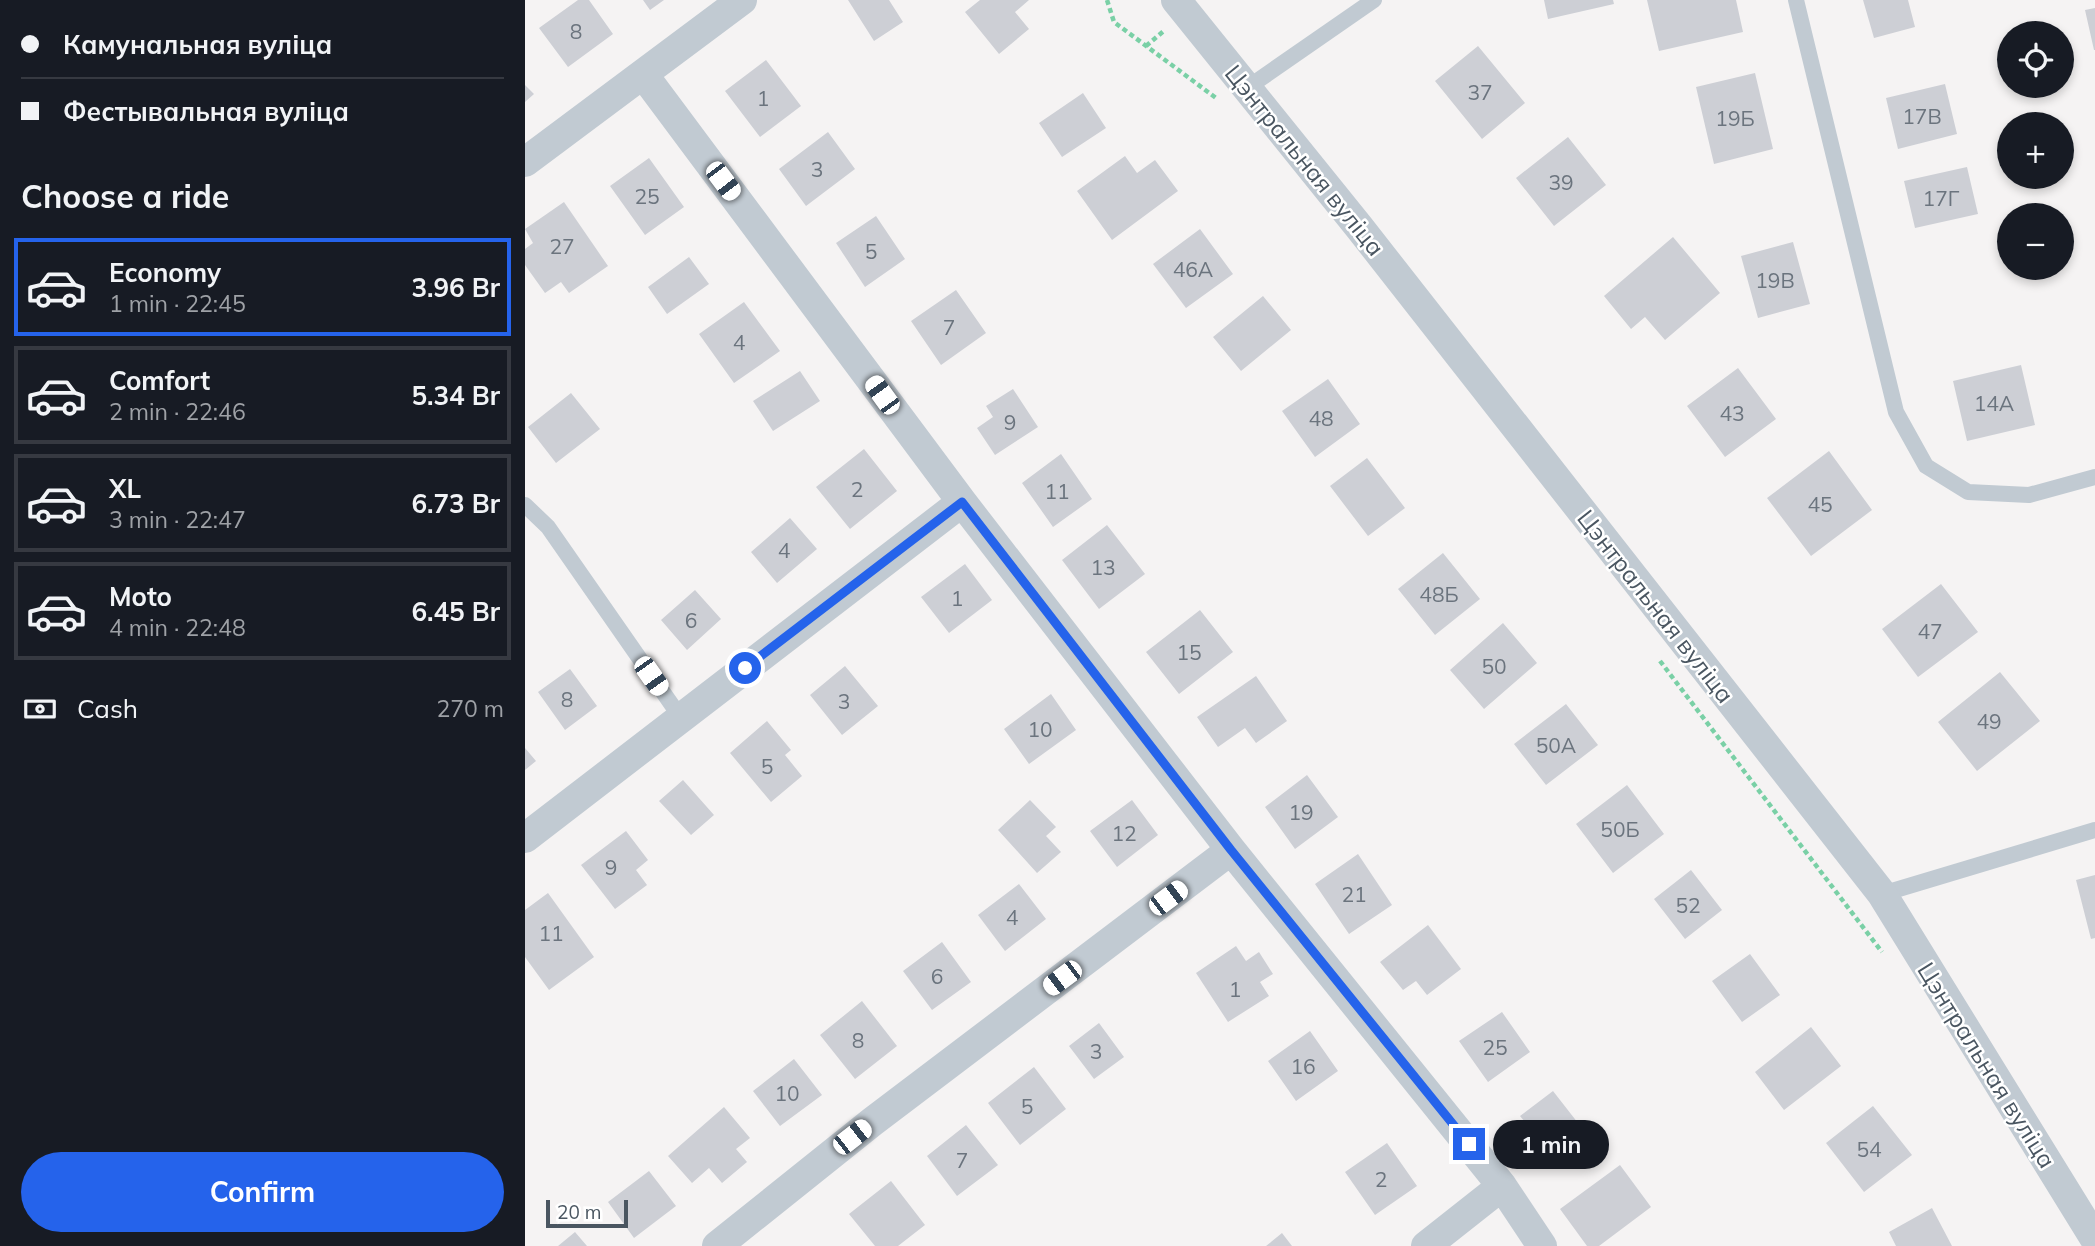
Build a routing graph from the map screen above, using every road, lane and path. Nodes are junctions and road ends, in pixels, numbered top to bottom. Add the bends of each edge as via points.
1 (742, 0) edge
2 (1107, 0) edge
3 (1177, 0) edge
4 (1374, 0) edge
5 (1796, 0) edge
6 (643, 74) junction
7 (1247, 88) junction
8 (1219, 100) dead end
9 (525, 162) edge
10 (2095, 477) edge
11 (962, 502) junction
12 (525, 505) edge
13 (1654, 654) dead end
14 (681, 718) junction
15 (2095, 830) edge
16 (525, 838) edge
17 (1231, 850) junction
18 (1882, 894) junction
19 (1882, 952) dead end
20 (1502, 1186) junction
21 (2095, 1239) edge
22 (717, 1246) edge
23 (1426, 1246) edge
24 (1542, 1246) edge

1 - 6 street
2 - 8 path via 1114,22
3 - 7 street, Цэнтральная вуліца
4 - 7 lane
5 - 10 lane via 1896,412 1926,466 1968,492 2029,495
6 - 9 street
6 - 11 street
7 - 18 street, Цэнтральная вуліца
11 - 14 street
11 - 17 street
12 - 14 lane via 548,527
13 - 19 path
14 - 16 street
15 - 18 lane
17 - 20 street
17 - 22 street via 872,1122
18 - 21 street, Цэнтральная вуліца
20 - 23 street
20 - 24 street

